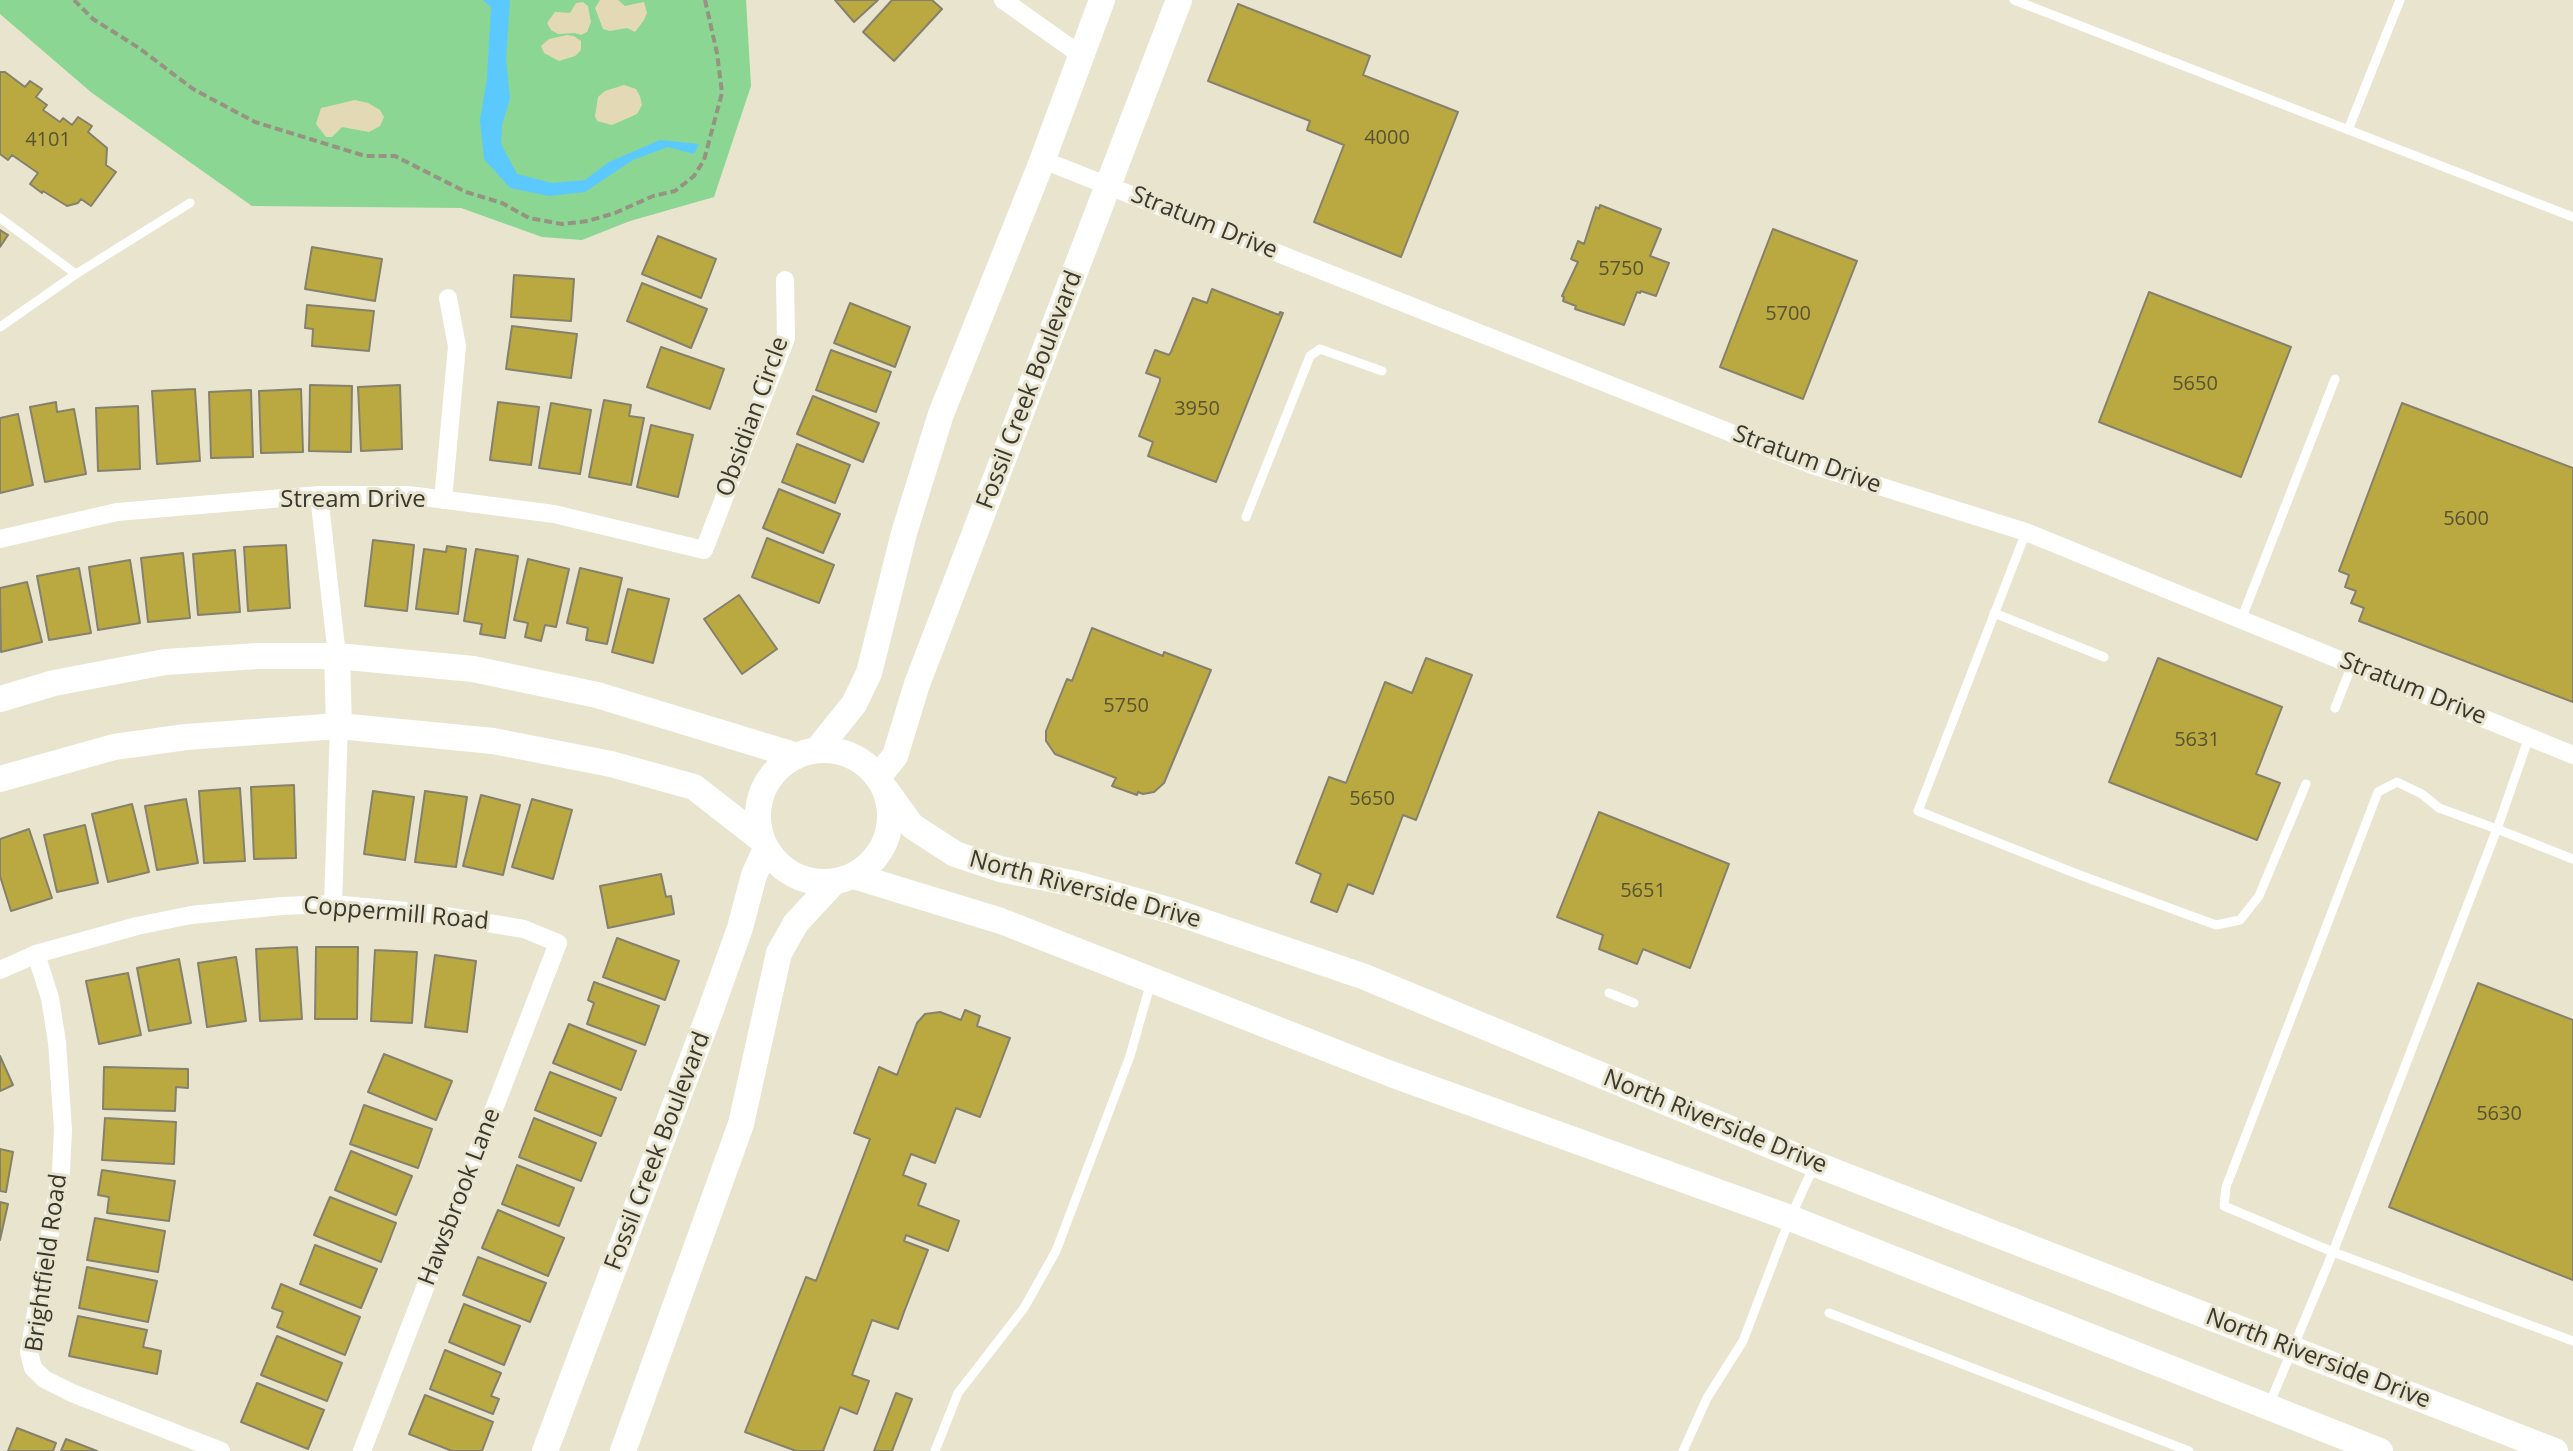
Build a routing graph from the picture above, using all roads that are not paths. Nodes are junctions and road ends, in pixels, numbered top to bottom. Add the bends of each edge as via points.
1 (1003, 0) edge
2 (1102, 0) edge
3 (1179, 0) edge
4 (2014, 0) edge
5 (2400, 0) edge
6 (1082, 56) junction
7 (2348, 130) junction
8 (1043, 160) junction
9 (1108, 185) junction
10 (190, 203) dead end
11 (2573, 217) edge
12 (0, 218) edge
13 (76, 274) junction
14 (785, 280) dead end
15 (448, 298) dead end
16 (0, 327) edge
17 (1382, 371) dead end
18 (2335, 379) dead end
19 (319, 495) junction
20 (443, 500) junction
21 (1246, 517) dead end
22 (2026, 532) junction
23 (0, 539) edge
24 (704, 550) joint
25 (1994, 613) junction
26 (2241, 620) junction
27 (337, 656) junction
28 (2104, 657) dead end
29 (2352, 665) junction
30 (0, 699) edge
31 (2335, 708) dead end
32 (339, 726) junction
33 (2529, 737) junction
34 (807, 753) junction
35 (2573, 755) edge
36 (0, 779) edge
37 (882, 784) junction
38 (2306, 784) dead end
39 (2497, 829) junction
40 (764, 844) junction
41 (2573, 859) edge
42 (844, 879) junction
43 (333, 904) junction
44 (558, 943) joint
45 (36, 954) junction
46 (0, 970) edge
47 (1152, 980) junction
48 (1609, 993) dead end
49 (1634, 1003) dead end
50 (1815, 1164) junction
51 (1790, 1218) junction
52 (2333, 1252) junction
53 (1829, 1313) dead end
54 (2573, 1341) edge
55 (2291, 1348) junction
56 (2268, 1408) junction
57 (221, 1451) edge
58 (362, 1451) edge
59 (545, 1451) edge
60 (623, 1451) edge
61 (935, 1451) edge
62 (1683, 1451) edge
63 (2189, 1451) edge
64 (2380, 1451) edge
65 (2555, 1451) edge

1 - 6 street
2 - 6 main road
3 - 9 main road, Fossil Creek Boulevard
4 - 7 lane
5 - 7 lane
6 - 8 main road
7 - 11 lane
8 - 9 street, Stratum Drive
8 - 34 main road via 941,414 869,673 854,704
9 - 22 street, Stratum Drive via 1812,465
9 - 37 main road, Fossil Creek Boulevard
10 - 13 lane
12 - 13 lane
13 - 16 lane
14 - 24 street, Obsidian Circle via 786,338
15 - 20 street via 457,346
17 - 21 lane via 1320,349 1310,356
18 - 26 lane
19 - 20 street, Stream Drive
19 - 23 street, Stream Drive via 117,512
19 - 27 street
20 - 24 street, Stream Drive via 554,514
22 - 25 lane
22 - 26 street, Stratum Drive
25 - 28 lane
25 - 38 lane via 1918,811 2216,925 2240,920 2259,896
26 - 29 street, Stratum Drive
27 - 30 main road via 165,662
27 - 32 main road
27 - 34 main road via 473,669 597,695
29 - 31 lane
29 - 33 street, Stratum Drive
32 - 36 main road via 114,747
32 - 40 main road via 493,741 694,787
32 - 43 street
33 - 35 street, Stratum Drive
33 - 39 lane
34 - 37 main road via 835,750 851,755
34 - 40 main road via 780,767 767,782 758,821
37 - 42 main road via 890,820 882,848 870,864
37 - 50 main road, North Riverside Drive via 912,826 955,854 1172,911 1365,977
39 - 41 lane
39 - 52 lane
39 - 52 lane via 2439,808 2397,782 2378,792 2226,1187 2224,1206
40 - 42 main road via 788,872 802,879
40 - 59 main road, Fossil Creek Boulevard via 710,1012
42 - 47 main road, North Riverside Drive via 1001,921
42 - 60 main road via 796,923 779,953 741,1124
43 - 44 street, Coppermill Road via 500,923
43 - 45 street, Coppermill Road via 191,915
44 - 58 street, Hawsbrook Lane
45 - 46 street, Coppermill Road
45 - 57 street, Brightfield Road via 57,1042 63,1130 61,1171 29,1352 33,1368 72,1393
47 - 51 main road, North Riverside Drive via 1391,1074
47 - 61 lane via 1130,1056 1056,1251 1024,1308 958,1393
48 - 49 lane
50 - 51 lane
50 - 55 main road, North Riverside Drive
51 - 56 main road, North Riverside Drive
51 - 62 lane via 1743,1341 1707,1398
52 - 54 lane
52 - 55 lane
53 - 63 lane
55 - 56 lane
55 - 65 main road, North Riverside Drive
56 - 64 main road, North Riverside Drive

